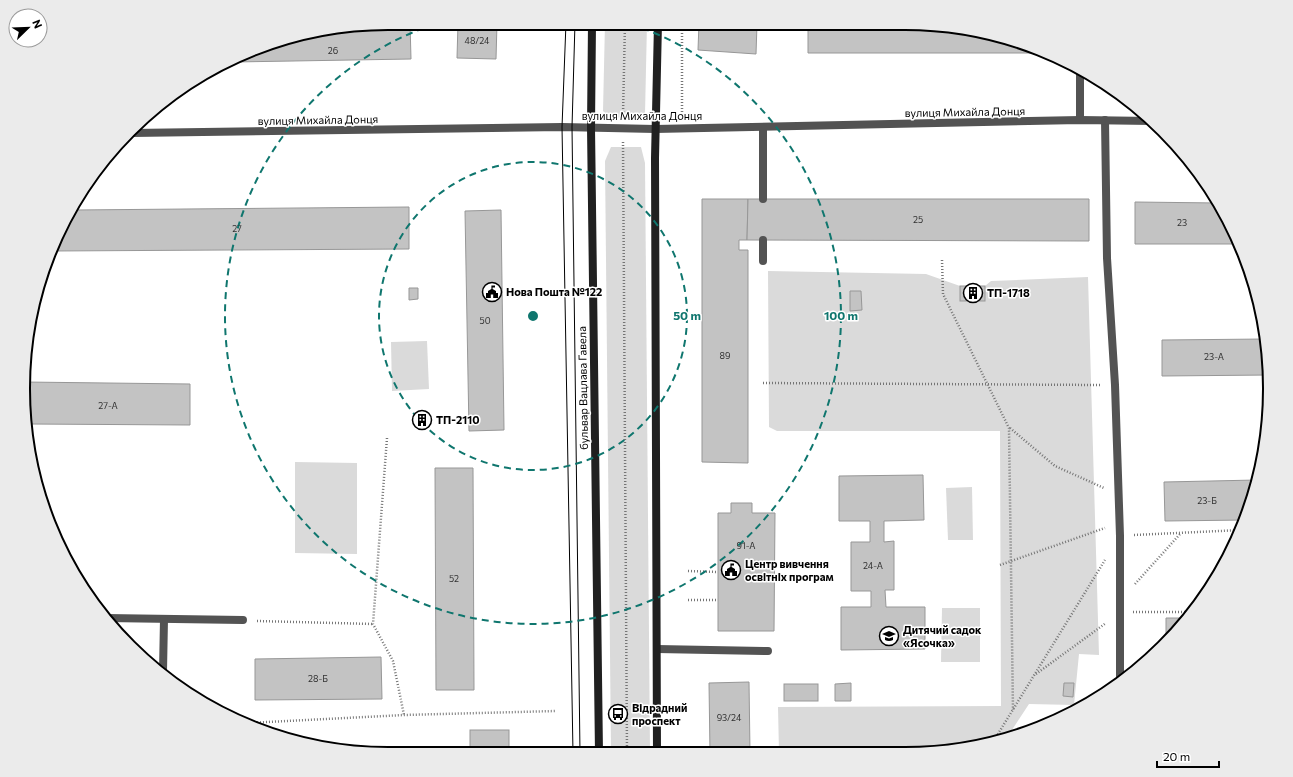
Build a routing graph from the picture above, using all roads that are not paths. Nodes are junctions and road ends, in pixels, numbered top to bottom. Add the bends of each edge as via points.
1 (592, 30) edge
2 (658, 30) edge
3 (1080, 76) edge
4 (1080, 120) junction
5 (1105, 120) junction
6 (1143, 121) edge
7 (590, 127) junction
8 (763, 127) junction
9 (655, 129) junction
10 (137, 133) edge
11 (763, 199) dead end
12 (763, 240) dead end
13 (763, 261) dead end
14 (113, 618) edge
15 (164, 619) junction
16 (243, 620) road end
17 (657, 649) junction
18 (768, 651) dead end
19 (163, 667) edge
20 (1120, 675) edge
21 (599, 747) edge
22 (658, 747) edge

1 - 7 main road, бульвар Вацлава Гавела
2 - 9 main road
3 - 4 street
4 - 5 street, вулиця Михайла Донця
4 - 8 street, вулиця Михайла Донця
5 - 6 street, вулиця Михайла Донця
5 - 20 street via 1106,258 1115,385 1120,522
7 - 9 street, вулиця Михайла Донця
7 - 10 street, вулиця Михайла Донця
7 - 21 main road, бульвар Вацлава Гавела
8 - 9 street, вулиця Михайла Донця
8 - 11 street
9 - 17 main road
12 - 13 street
14 - 15 street
15 - 16 street
15 - 19 street
17 - 18 street
17 - 22 main road

